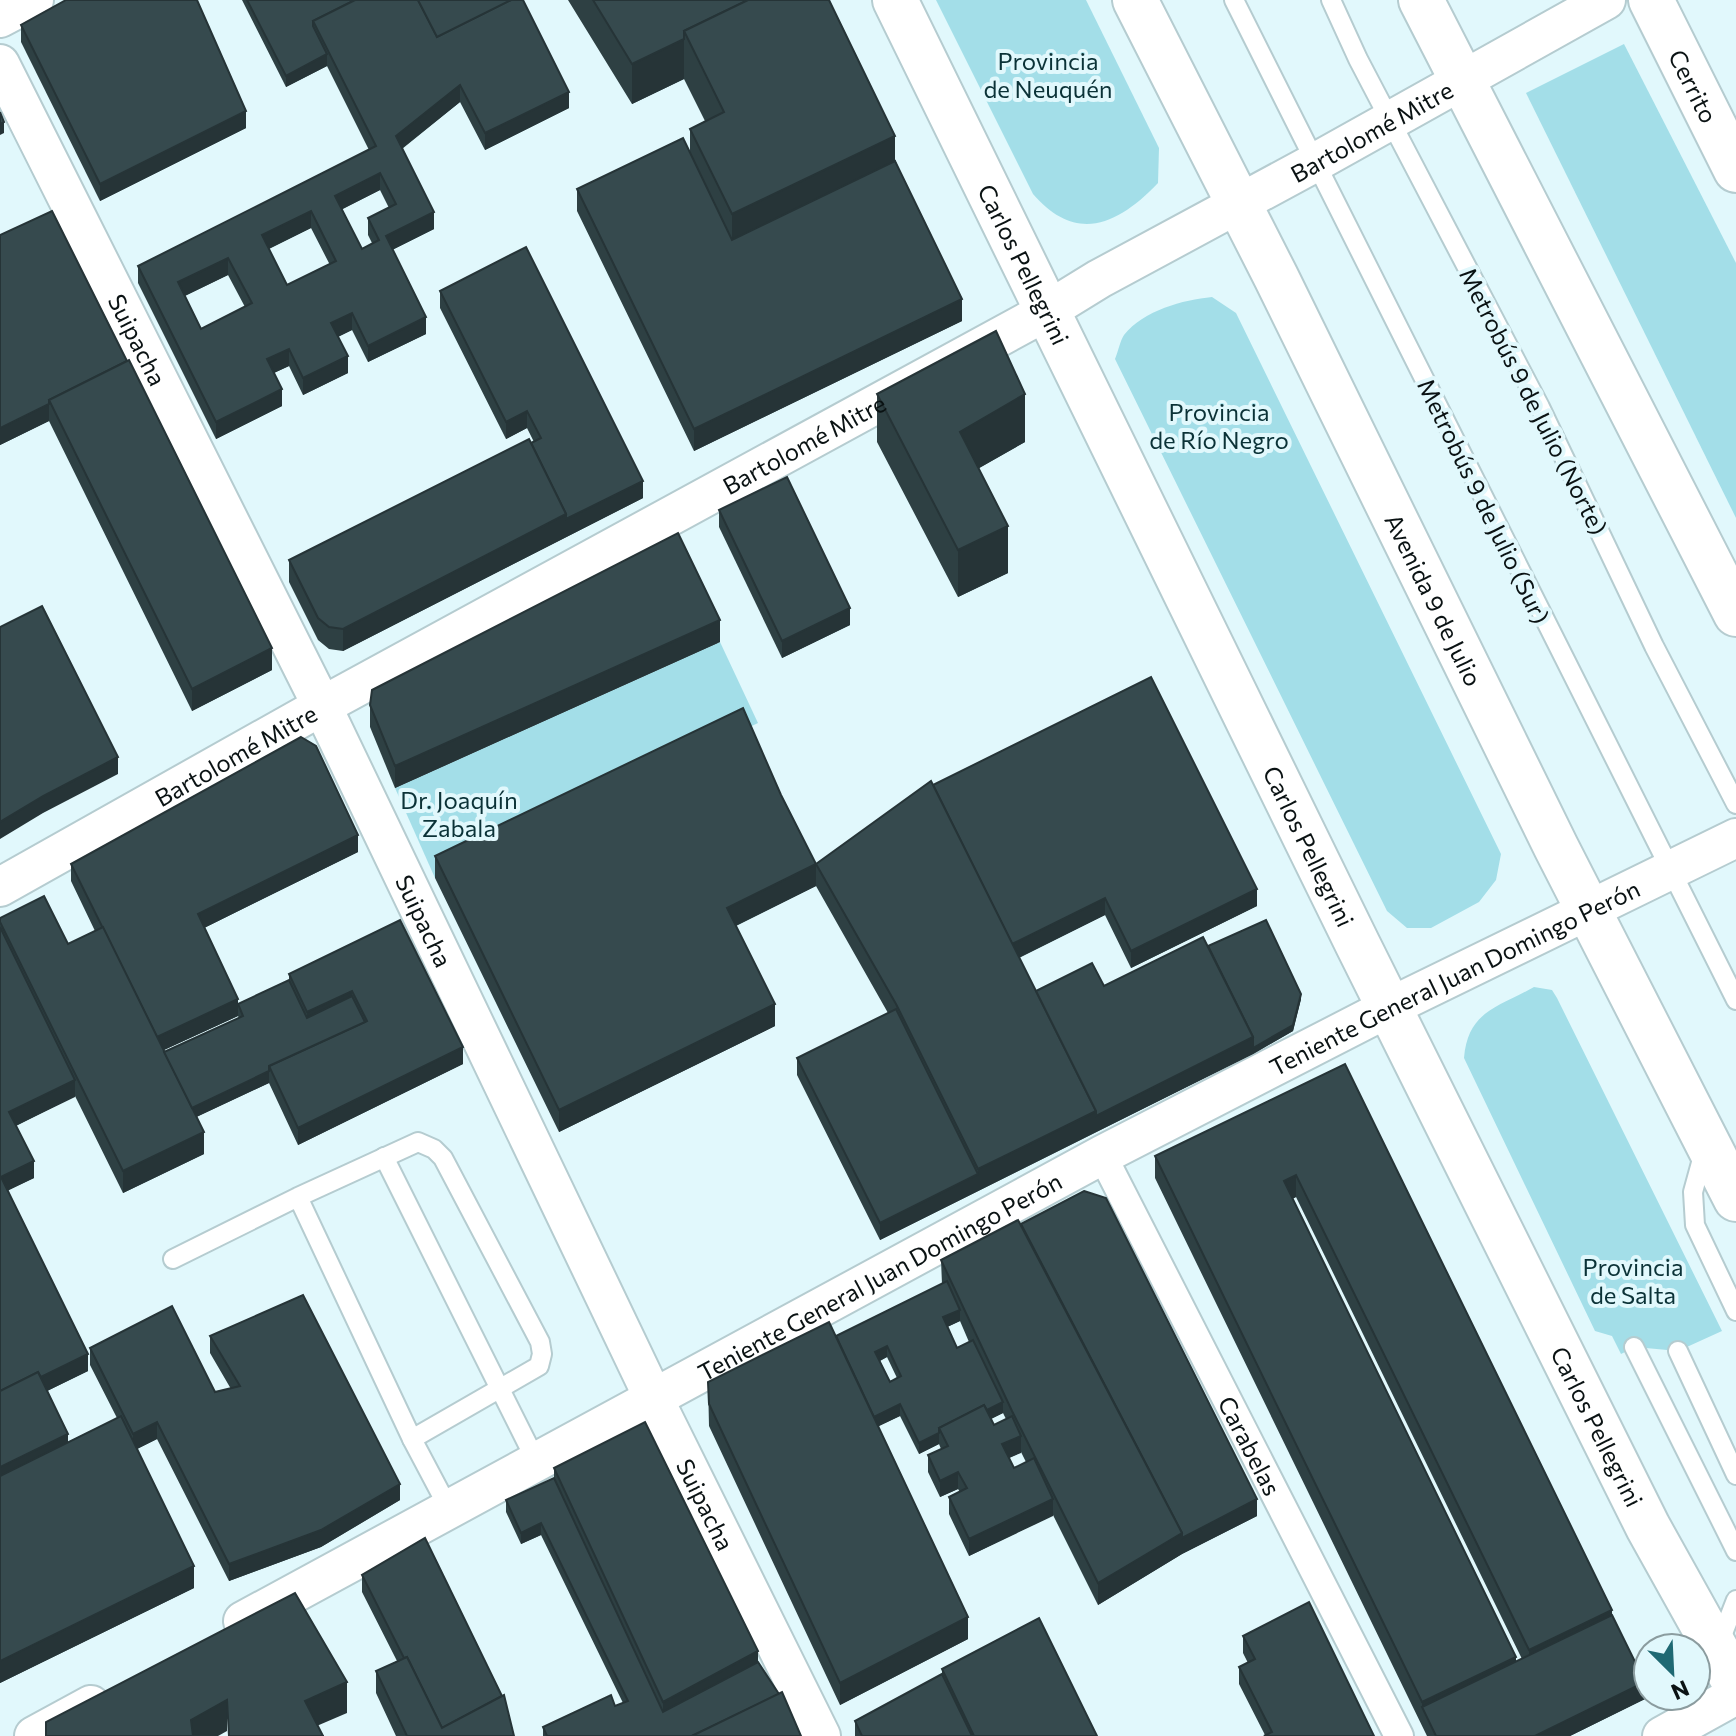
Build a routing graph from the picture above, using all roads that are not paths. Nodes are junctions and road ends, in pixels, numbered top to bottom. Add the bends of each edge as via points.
1 (34, 0) edge
2 (895, 0) edge
3 (1135, 0) edge
4 (1234, 0) edge
5 (1331, 0) edge
6 (1421, 0) edge
7 (1606, 0) edge
8 (1651, 0) edge
9 (0, 18) edge
10 (0, 64) edge
11 (1462, 81) junction
12 (1392, 120) junction
13 (1316, 162) junction
14 (1736, 170) edge
15 (1238, 205) junction
16 (1047, 311) junction
17 (1736, 614) edge
18 (322, 706) junction
19 (1736, 804) edge
20 (1736, 838) edge
21 (1669, 871) junction
22 (0, 887) edge
23 (1588, 910) junction
24 (1736, 1000) edge
25 (1390, 1007) junction
26 (1707, 1142) junction
27 (1102, 1155) junction
28 (384, 1157) junction
29 (298, 1197) junction
30 (1736, 1199) edge
31 (173, 1259) dead end
32 (1736, 1311) edge
33 (1634, 1347) dead end
34 (1678, 1351) dead end
35 (500, 1390) junction
36 (653, 1397) junction
37 (412, 1439) junction
38 (536, 1461) junction
39 (1736, 1475) edge
40 (449, 1509) junction
41 (1736, 1551) edge
42 (1736, 1600) edge
43 (213, 1637) edge
44 (1726, 1667) edge
45 (117, 1691) edge
46 (1736, 1695) edge
47 (34, 1736) edge
48 (821, 1736) edge
49 (1399, 1736) edge
50 (1662, 1736) edge

1 - 9 street
2 - 16 main road, Carlos Pellegrini
3 - 15 main road, Avenida 9 de Julio
4 - 13 lane, Metrobús 9 de Julio (Sur)
5 - 12 lane, Metrobús 9 de Julio (Norte)
6 - 11 main road
7 - 11 street, Bartolomé Mitre
8 - 14 main road, Cerrito
10 - 18 street, Suipacha
11 - 12 street, Bartolomé Mitre
11 - 17 main road
12 - 13 street, Bartolomé Mitre
12 - 19 lane, Metrobús 9 de Julio (Norte)
13 - 15 street, Bartolomé Mitre
13 - 21 lane, Metrobús 9 de Julio (Sur)
15 - 16 street, Bartolomé Mitre
15 - 23 main road, Avenida 9 de Julio
16 - 18 street, Bartolomé Mitre
16 - 25 main road, Carlos Pellegrini
18 - 22 street, Bartolomé Mitre
18 - 36 street, Suipacha
20 - 21 street, Teniente General Juan Domingo Perón
21 - 23 street, Teniente General Juan Domingo Perón
21 - 24 lane, Metrobús 9 de Julio (Sur)
23 - 25 street, Teniente General Juan Domingo Perón
23 - 26 main road, Avenida 9 de Julio
25 - 27 street, Teniente General Juan Domingo Perón
25 - 44 main road, Carlos Pellegrini via 1648,1527
26 - 30 main road, Avenida 9 de Julio
26 - 32 lane via 1693,1192 1695,1225
27 - 36 street, Teniente General Juan Domingo Perón
27 - 49 street, Carabelas
28 - 29 lane
28 - 35 lane
28 - 35 lane via 418,1142 443,1158 540,1342 539,1366
29 - 31 lane
29 - 37 lane
33 - 41 lane
34 - 39 lane
35 - 37 lane
35 - 38 lane
36 - 38 street, Teniente General Juan Domingo Perón
36 - 48 street, Suipacha
37 - 40 lane
38 - 40 street, Teniente General Juan Domingo Perón
40 - 43 street, Teniente General Juan Domingo Perón
42 - 44 lane
45 - 47 street
46 - 50 street

